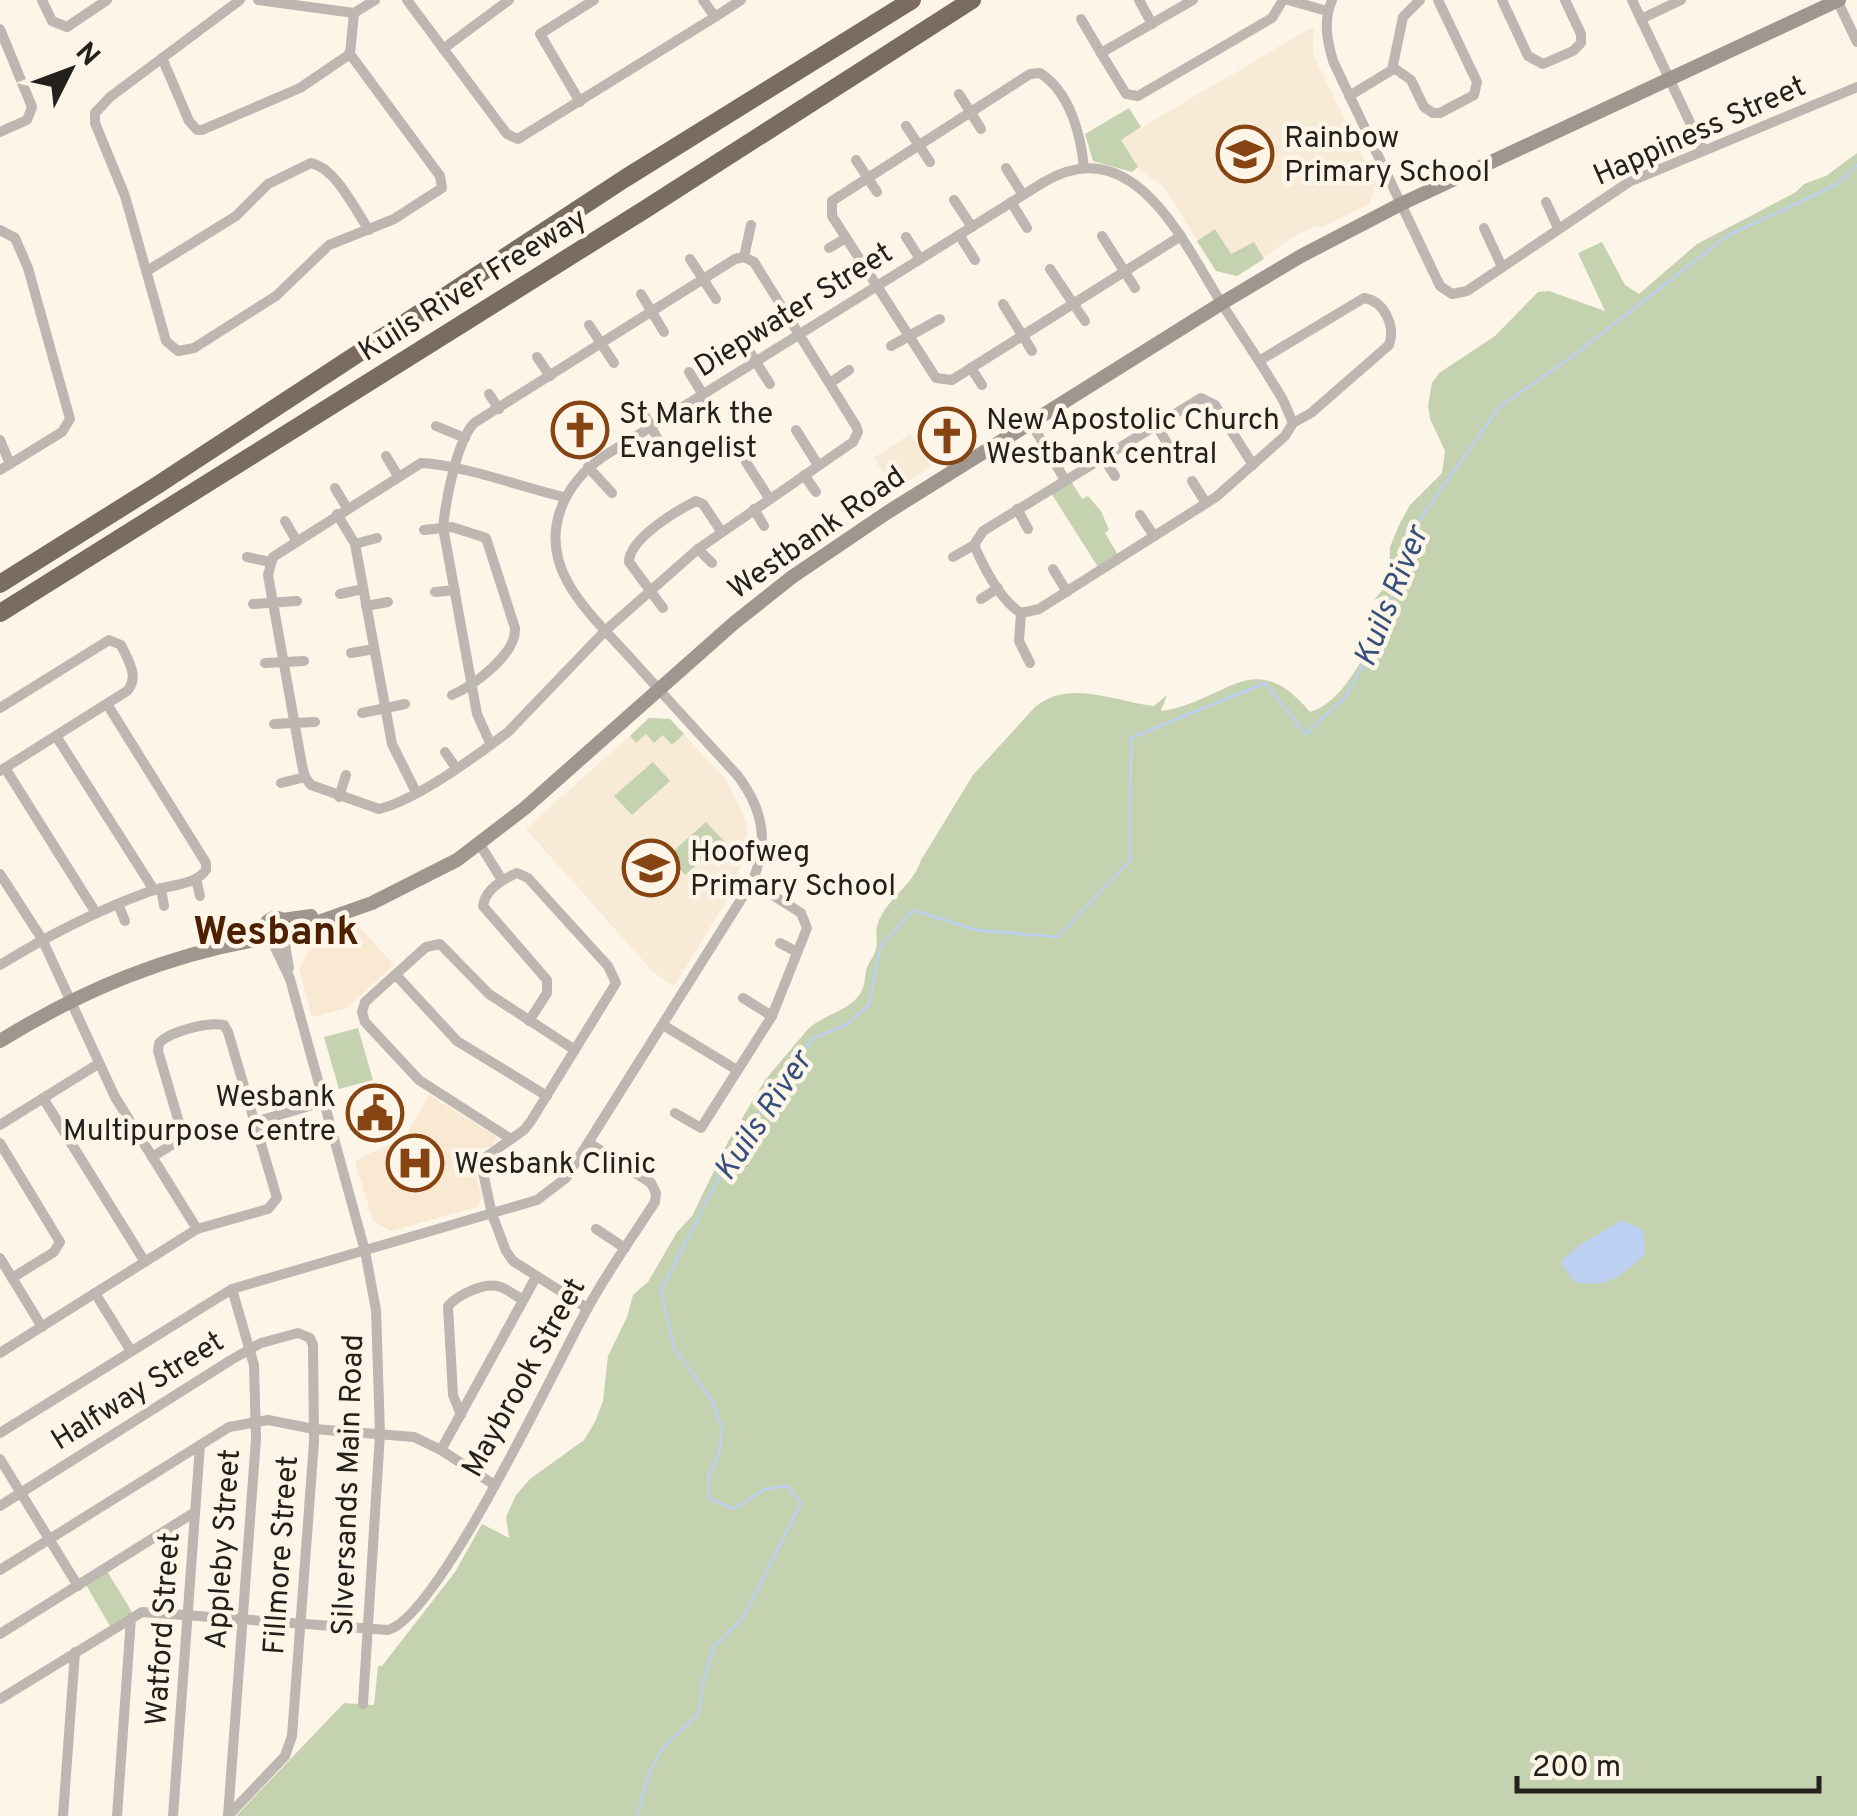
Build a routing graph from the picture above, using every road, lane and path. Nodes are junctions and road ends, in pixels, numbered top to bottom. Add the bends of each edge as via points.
1 (42, 0) edge
2 (107, 0) edge
3 (240, 0) edge
4 (258, 0) edge
5 (375, 0) edge
6 (407, 0) edge
7 (509, 0) edge
8 (594, 0) edge
9 (703, 0) edge
10 (741, 0) edge
11 (912, 0) edge
12 (972, 0) edge
13 (1139, 0) edge
14 (1193, 0) edge
15 (1286, 0) edge
16 (1420, 0) edge
17 (1438, 0) edge
18 (1502, 0) edge
19 (1565, 0) edge
20 (1632, 0) edge
21 (1681, 0) edge
22 (1838, 0) edge
23 (299, 3) edge
24 (1329, 5) edge
25 (354, 13) junction
26 (715, 16) junction
27 (1081, 19) dead end
28 (1641, 19) junction
29 (1152, 24) junction
30 (0, 28) edge
31 (1857, 42) edge
32 (444, 48) junction
33 (1101, 53) junction
34 (350, 54) junction
35 (162, 58) junction
36 (1394, 68) junction
37 (1670, 80) junction
38 (1857, 86) edge
39 (959, 94) dead end
40 (1349, 96) junction
41 (580, 102) junction
42 (970, 112) junction
43 (906, 126) dead end
44 (981, 129) dead end
45 (0, 132) edge
46 (919, 144) junction
47 (1703, 150) junction
48 (856, 160) dead end
49 (930, 162) dead end
50 (1006, 168) dead end
51 (1084, 168) junction
52 (868, 176) junction
53 (878, 192) dead end
54 (1023, 194) junction
55 (954, 200) dead end
56 (1012, 202) junction
57 (1546, 202) dead end
58 (1401, 204) junction
59 (751, 225) dead end
60 (972, 227) junction
61 (1027, 228) dead end
62 (1484, 228) dead end
63 (1558, 228) junction
64 (0, 230) edge
65 (369, 230) junction
66 (959, 235) junction
67 (1102, 236) dead end
68 (1181, 236) junction
69 (906, 237) dead end
70 (846, 238) junction
71 (829, 248) dead end
72 (744, 258) junction
73 (920, 259) junction
74 (690, 260) dead end
75 (975, 260) dead end
76 (1502, 268) junction
77 (1050, 269) dead end
78 (147, 271) junction
79 (1125, 272) junction
80 (703, 280) junction
81 (877, 286) junction
82 (1135, 288) dead end
83 (641, 294) dead end
84 (716, 299) dead end
85 (1003, 304) dead end
86 (1074, 304) junction
87 (1222, 304) junction
88 (652, 312) junction
89 (940, 319) dead end
90 (1085, 321) dead end
91 (589, 325) dead end
92 (664, 332) dead end
93 (799, 334) junction
94 (909, 336) junction
95 (1022, 336) junction
96 (740, 337) dead end
97 (602, 344) junction
98 (891, 346) dead end
99 (1032, 350) dead end
100 (537, 358) dead end
101 (1259, 360) junction
102 (756, 362) junction
103 (614, 363) dead end
104 (971, 368) junction
105 (849, 370) dead end
106 (689, 372) dead end
107 (550, 376) junction
108 (830, 383) junction
109 (770, 384) dead end
110 (982, 385) dead end
111 (488, 394) dead end
112 (703, 394) junction
113 (639, 405) dead end
114 (499, 409) junction
115 (717, 417) dead end
116 (1031, 423) junction
117 (1292, 424) junction
118 (1156, 425) junction
119 (436, 426) dead end
120 (651, 427) junction
121 (796, 430) dead end
122 (465, 438) junction
123 (0, 440) edge
124 (1167, 443) dead end
125 (663, 448) dead end
126 (386, 456) dead end
127 (1104, 457) junction
128 (746, 462) dead end
129 (818, 465) junction
130 (1253, 465) junction
131 (5, 467) edge
132 (588, 467) junction
133 (455, 470) junction
134 (804, 474) junction
135 (398, 476) junction
136 (1115, 476) dead end
137 (1065, 480) junction
138 (1192, 481) dead end
139 (336, 488) dead end
140 (816, 492) dead end
141 (612, 493) dead end
142 (564, 497) junction
143 (769, 498) junction
144 (1206, 503) junction
145 (754, 509) junction
146 (1017, 509) junction
147 (342, 511) junction
148 (1140, 515) dead end
149 (285, 521) dead end
150 (764, 526) dead end
151 (443, 527) junction
152 (1028, 529) dead end
153 (424, 530) dead end
154 (721, 531) junction
155 (1154, 536) junction
156 (377, 538) dead end
157 (296, 540) junction
158 (355, 544) junction
159 (974, 545) junction
160 (698, 549) junction
161 (247, 557) dead end
162 (954, 557) dead end
163 (270, 562) junction
164 (712, 563) dead end
165 (1053, 569) dead end
166 (0, 584) edge
167 (998, 588) junction
168 (363, 589) junction
169 (454, 590) junction
170 (435, 592) dead end
171 (650, 592) junction
172 (1066, 592) junction
173 (340, 594) dead end
174 (981, 600) dead end
175 (297, 601) dead end
176 (273, 602) junction
177 (388, 602) dead end
178 (252, 604) dead end
179 (366, 606) junction
180 (663, 608) dead end
181 (0, 613) edge
182 (1021, 613) junction
183 (606, 630) junction
184 (374, 649) junction
185 (351, 653) dead end
186 (304, 660) dead end
187 (284, 662) junction
188 (265, 663) dead end
189 (1030, 663) dead end
190 (472, 686) junction
191 (658, 689) junction
192 (452, 695) dead end
193 (106, 704) junction
194 (405, 704) dead end
195 (0, 708) edge
196 (384, 708) junction
197 (362, 713) dead end
198 (295, 722) junction
199 (315, 722) dead end
200 (274, 724) dead end
201 (56, 736) junction
202 (491, 745) junction
203 (444, 752) dead end
204 (456, 768) junction
205 (2, 769) edge
206 (346, 775) dead end
207 (305, 778) junction
208 (281, 783) dead end
209 (416, 792) junction
210 (339, 797) junction
211 (475, 845) junction
212 (0, 874) edge
213 (196, 879) junction
214 (502, 880) junction
215 (752, 882) junction
216 (157, 889) junction
217 (12, 893) junction
218 (200, 896) dead end
219 (0, 900) edge
220 (118, 904) junction
221 (164, 906) dead end
222 (96, 913) junction
223 (125, 920) dead end
224 (276, 933) junction
225 (42, 940) junction
226 (780, 943) dead end
227 (797, 952) junction
228 (0, 966) edge
229 (396, 975) junction
230 (743, 998) dead end
231 (69, 1000) junction
232 (772, 1016) junction
233 (529, 1021) junction
234 (663, 1025) junction
235 (0, 1041) edge
236 (575, 1050) junction
237 (98, 1064) junction
238 (737, 1070) junction
239 (547, 1096) junction
240 (43, 1098) junction
241 (324, 1102) junction
242 (674, 1113) dead end
243 (255, 1122) junction
244 (0, 1125) edge
245 (511, 1139) junction
246 (0, 1143) edge
247 (588, 1143) junction
248 (152, 1157) junction
249 (492, 1214) junction
250 (197, 1229) junction
251 (596, 1230) dead end
252 (625, 1248) junction
253 (365, 1251) junction
254 (0, 1258) edge
255 (145, 1262) junction
256 (536, 1276) junction
257 (12, 1278) junction
258 (232, 1289) junction
259 (95, 1294) junction
260 (523, 1300) junction
261 (587, 1308) junction
262 (42, 1327) junction
263 (250, 1348) junction
264 (130, 1351) junction
265 (0, 1354) edge
266 (461, 1415) junction
267 (256, 1420) junction
268 (314, 1429) junction
269 (0, 1433) edge
270 (380, 1434) junction
271 (200, 1445) junction
272 (441, 1450) junction
273 (0, 1459) edge
274 (493, 1484) junction
275 (21, 1492) junction
276 (0, 1506) edge
277 (196, 1512) junction
278 (50, 1540) junction
279 (0, 1570) edge
280 (78, 1586) junction
281 (188, 1614) junction
282 (131, 1618) junction
283 (242, 1618) junction
284 (300, 1622) junction
285 (368, 1627) junction
286 (0, 1634) edge
287 (75, 1652) junction
288 (0, 1699) edge
289 (363, 1704) dead end
290 (63, 1816) edge
291 (118, 1816) edge
292 (174, 1816) edge
293 (228, 1816) edge

1 - 2 street via 52,21 67,26
3 - 35 street
4 - 23 street
5 - 25 street
6 - 32 street
7 - 32 street
8 - 41 street via 540,34
9 - 26 street
10 - 26 street
11 - 166 highway, Kuils River Freeway
12 - 181 highway, Kuils River Freeway
13 - 29 street
14 - 29 street
15 - 24 street
15 - 33 street via 1272,18 1138,96 1123,92
16 - 36 street via 1403,17
17 - 36 street via 1477,82 1474,95 1432,113 1411,80
18 - 19 street via 1528,56 1543,64 1581,42
20 - 28 street
21 - 28 street
22 - 31 street
22 - 37 street, Westbank Road
23 - 25 street
24 - 40 street via 1328,43
25 - 34 street
26 - 41 street
27 - 33 street
28 - 37 street
29 - 33 street
30 - 45 street via 32,104 30,116
32 - 41 street via 513,138
34 - 35 street via 300,88 202,130 189,120
34 - 65 street via 442,180 433,196
35 - 78 street via 102,103 95,123
36 - 40 street
37 - 47 street
37 - 58 street, Westbank Road
38 - 47 street, Happiness Street
39 - 42 street
40 - 58 street
42 - 44 street
42 - 46 street
42 - 51 street via 1040,73 1075,121
43 - 46 street
46 - 49 street
46 - 52 street
47 - 63 street, Happiness Street via 1628,182
48 - 52 street
50 - 54 street
51 - 54 street, Diepwater Street
51 - 68 street via 1147,192
52 - 53 street
52 - 70 street via 831,204
54 - 56 street, Diepwater Street
55 - 60 street
56 - 60 street, Diepwater Street
56 - 61 street
57 - 63 street
58 - 76 street, Happiness Street via 1448,293 1464,293
58 - 87 street, Westbank Road
59 - 72 street
60 - 66 street, Diepwater Street
62 - 76 street
63 - 76 street, Happiness Street
64 - 131 street via 14,238 28,268 70,424
65 - 78 street via 328,172 311,163 275,180 236,216
65 - 78 street via 329,246 276,296 188,350 166,341
66 - 73 street, Diepwater Street
66 - 75 street
67 - 79 street
68 - 79 street
68 - 87 street
69 - 73 street
70 - 71 street
70 - 81 street
72 - 80 street
72 - 93 street via 754,262
73 - 81 street, Diepwater Street
74 - 80 street
77 - 86 street
79 - 82 street
79 - 86 street
80 - 84 street
80 - 88 street
81 - 93 street, Diepwater Street
81 - 94 street
83 - 88 street
85 - 95 street
86 - 90 street
86 - 95 street
87 - 101 street
87 - 116 street, Westbank Road
88 - 92 street
88 - 97 street
89 - 94 street
91 - 97 street
93 - 102 street, Diepwater Street
93 - 108 street
94 - 98 street
94 - 104 street via 938,380
95 - 99 street
95 - 104 street
96 - 102 street
97 - 103 street
97 - 107 street
100 - 107 street
101 - 117 street
101 - 117 street via 1364,298 1382,306 1392,331 1389,344
102 - 109 street
102 - 112 street, Diepwater Street
104 - 110 street
105 - 108 street
106 - 112 street
107 - 114 street
108 - 129 street via 858,432 849,446
111 - 114 street
112 - 115 street
112 - 120 street, Diepwater Street
113 - 120 street
114 - 122 street
116 - 137 street
116 - 191 street, Westbank Road via 792,576
117 - 130 street
118 - 124 street
118 - 127 street
118 - 130 street via 1198,398 1208,399
119 - 122 street
120 - 125 street
120 - 132 street, Diepwater Street
121 - 129 street
122 - 133 street
123 - 131 street
126 - 135 street
127 - 136 street
127 - 137 street
128 - 143 street
129 - 134 street
130 - 144 street
132 - 141 street
132 - 142 street, Diepwater Street
133 - 135 street via 421,463
133 - 142 street
133 - 151 street
134 - 140 street
134 - 143 street
135 - 147 street
137 - 146 street
138 - 144 street
139 - 147 street
142 - 183 street via 556,524 559,562 570,587
143 - 145 street
144 - 155 street
145 - 150 street
145 - 154 street
146 - 152 street
146 - 159 street via 981,532
147 - 157 street
147 - 158 street
148 - 155 street
149 - 157 street
151 - 153 street
151 - 169 street
151 - 190 street via 488,540 515,628 512,644
154 - 160 street
154 - 171 street via 696,501 659,523 628,556
155 - 172 street
156 - 158 street
157 - 163 street
158 - 168 street
159 - 162 street
159 - 167 street
160 - 164 street
160 - 171 street
161 - 163 street
163 - 176 street
165 - 172 street
167 - 174 street
167 - 182 street
168 - 173 street
168 - 179 street
169 - 170 street
169 - 190 street
171 - 180 street
171 - 183 street
172 - 182 street
175 - 176 street
176 - 178 street
176 - 187 street
177 - 179 street
179 - 184 street
182 - 189 street via 1019,641
183 - 191 street
183 - 202 street
184 - 185 street
184 - 196 street
186 - 187 street
187 - 188 street
187 - 198 street
190 - 192 street
190 - 202 street
191 - 211 street, Westbank Road
191 - 215 street via 755,802 764,844
193 - 195 street via 134,681 123,648 113,640
193 - 201 street
193 - 213 street via 206,863
194 - 196 street
196 - 197 street
196 - 209 street via 392,744
198 - 199 street
198 - 200 street
198 - 207 street
201 - 205 street
201 - 216 street
202 - 204 street
203 - 204 street
204 - 209 street
205 - 222 street
206 - 210 street
207 - 208 street
207 - 210 street
209 - 210 street via 379,809
211 - 214 street
211 - 224 street, Westbank Road via 388,896
212 - 217 street
213 - 216 street
213 - 218 street
214 - 233 street via 485,896 484,908 548,984
214 - 236 street via 525,875 615,974 614,990
215 - 227 street via 805,917
215 - 234 street
216 - 220 street
216 - 221 street
217 - 219 street
217 - 225 street
220 - 222 street
220 - 223 street
222 - 225 street
224 - 231 street, Westbank Road via 124,975
224 - 241 street, Silversands Main Road
225 - 228 street
225 - 231 street
226 - 227 street
227 - 232 street
229 - 233 street via 426,947 440,944 489,994
229 - 239 street via 457,1041
229 - 245 street via 363,1005 365,1022 420,1080
230 - 232 street
231 - 235 street, Westbank Road
231 - 237 street
232 - 238 street
233 - 236 street
234 - 238 street
234 - 247 street
236 - 239 street
237 - 240 street
237 - 248 street
238 - 242 street via 701,1128
239 - 245 street
240 - 244 street
240 - 255 street
241 - 243 street
241 - 253 street, Silversands Main Road
243 - 248 street via 226,1027 214,1024 164,1038 158,1050 182,1133
243 - 250 street via 276,1202
245 - 249 street via 482,1164
246 - 257 street via 60,1242
247 - 249 street via 548,1194
247 - 252 street, Maybrook Street via 654,1187 654,1202
248 - 250 street
249 - 253 street
249 - 256 street via 508,1256
250 - 255 street
251 - 252 street
252 - 261 street, Maybrook Street
253 - 258 street
253 - 270 street, Silversands Main Road via 380,1343
254 - 257 street
255 - 259 street
256 - 260 street
256 - 261 street
257 - 262 street
258 - 263 street, Appleby Street
258 - 264 street
259 - 262 street
259 - 264 street
260 - 266 street
260 - 266 street via 491,1286 448,1306 453,1394
261 - 274 street, Maybrook Street
262 - 265 street
263 - 267 street, Appleby Street
263 - 268 street, Fillmore Street via 298,1333 310,1338
263 - 275 street, Halfway Street
264 - 269 street
266 - 272 street
267 - 268 street
267 - 271 street
267 - 283 street, Appleby Street
268 - 270 street
268 - 284 street, Fillmore Street
270 - 272 street via 414,1437
270 - 285 street, Silversands Main Road
271 - 277 street, Watford Street
271 - 278 street
272 - 274 street
273 - 275 street
274 - 285 street, Maybrook Street via 446,1571 409,1617 393,1628
275 - 276 street, Halfway Street
275 - 278 street
277 - 280 street
277 - 281 street, Watford Street
278 - 279 street
278 - 280 street
280 - 286 street
281 - 282 street via 142,1612
281 - 283 street
281 - 292 street, Watford Street
282 - 287 street
282 - 291 street
283 - 284 street
283 - 293 street, Appleby Street
284 - 285 street
284 - 293 street, Fillmore Street via 290,1748
285 - 289 street, Silversands Main Road
287 - 288 street
287 - 290 street

